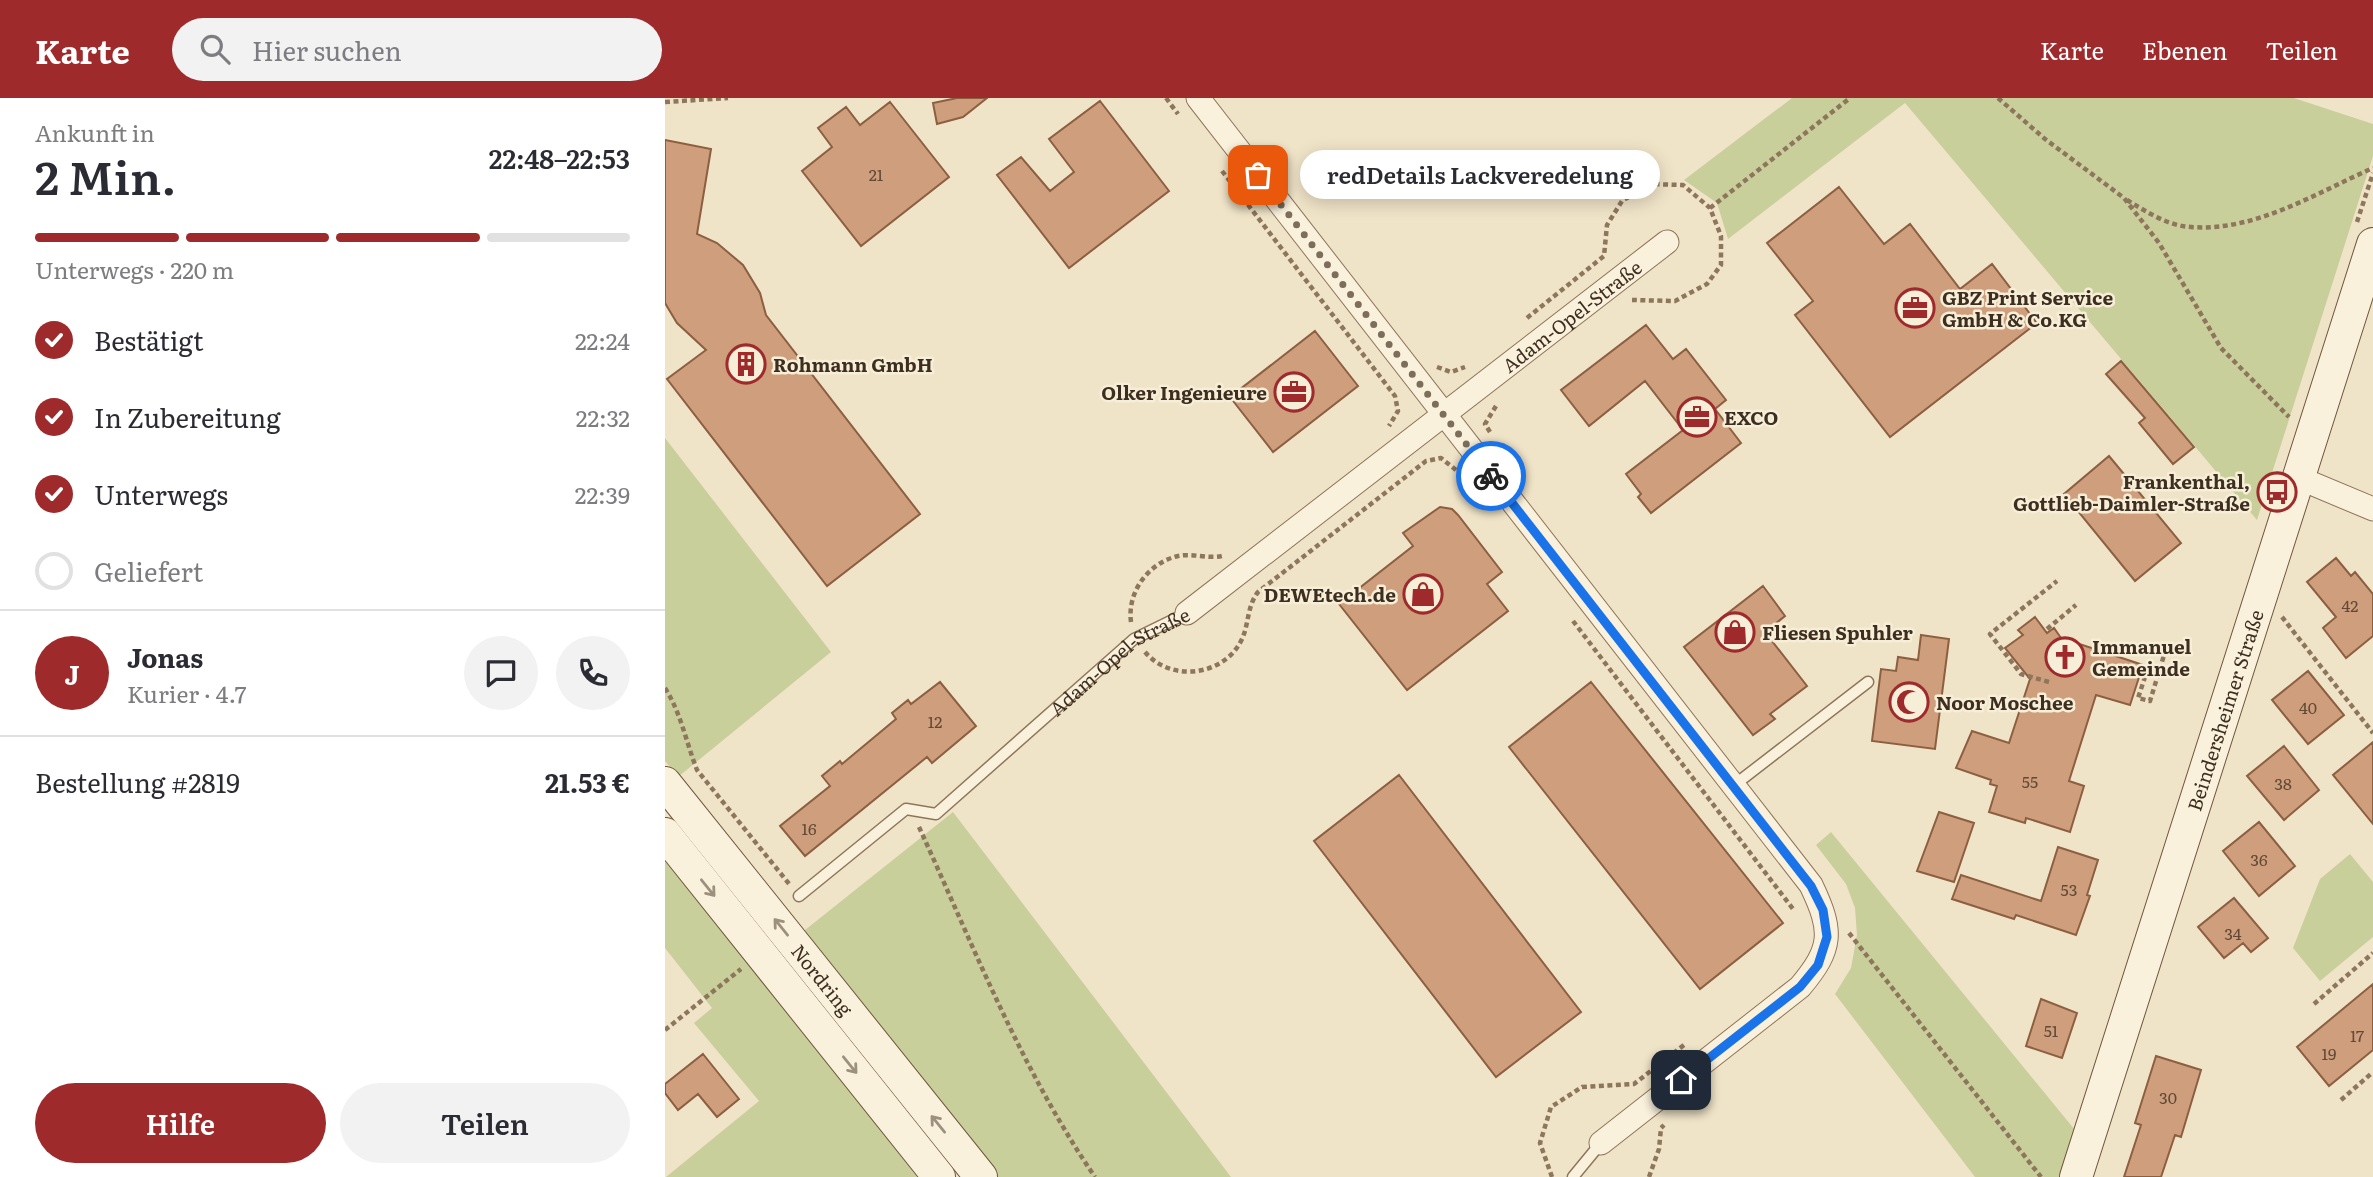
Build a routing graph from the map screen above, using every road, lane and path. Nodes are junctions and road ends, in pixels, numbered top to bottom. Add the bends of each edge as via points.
1 (728, 98) edge
2 (1166, 98) edge
3 (1198, 98) edge
4 (1850, 98) edge
5 (1998, 98) edge
6 (665, 102) edge
7 (1183, 120) dead end
8 (1217, 164) dead end
9 (2373, 168) edge
10 (2124, 198) junction
11 (1710, 208) junction
12 (1667, 242) dead end
13 (2373, 244) edge
14 (1622, 307) dead end
15 (1518, 325) dead end
16 (1430, 359) dead end
17 (1475, 359) dead end
18 (1506, 398) dead end
19 (1444, 415) junction
20 (2293, 420) dead end
21 (1380, 433) dead end
22 (1493, 440) dead end
23 (2299, 478) junction
24 (1464, 480) dead end
25 (2373, 509) edge
26 (1229, 552) dead end
27 (2057, 581) dead end
28 (2262, 592) junction
29 (2076, 605) dead end
30 (1565, 611) dead end
31 (1187, 612) joint
32 (2047, 629) dead end
33 (1134, 639) junction
34 (2165, 652) dead end
35 (2140, 673) dead end
36 (1868, 682) dead end
37 (2049, 682) dead end
38 (665, 688) edge
39 (2373, 733) edge
40 (665, 783) edge
41 (1733, 786) junction
42 (917, 823) dead end
43 (665, 834) edge
44 (799, 896) joint
45 (1796, 916) dead end
46 (1847, 925) dead end
47 (1852, 936) junction
48 (1849, 947) dead end
49 (2373, 953) edge
50 (744, 966) dead end
51 (2314, 1004) dead end
52 (665, 1030) edge
53 (1686, 1043) dead end
54 (2373, 1072) edge
55 (2341, 1100) dead end
56 (1671, 1119) dead end
57 (1601, 1143) joint
58 (939, 1177) edge
59 (981, 1177) edge
60 (1095, 1177) edge
61 (1552, 1177) edge
62 (1573, 1177) edge
63 (1649, 1177) edge
64 (2041, 1177) edge
65 (2076, 1177) edge

1 - 6 path
2 - 7 path
3 - 19 street
4 - 11 path
5 - 10 path
8 - 21 path via 1395,396 1398,411
9 - 10 path via 2263,217 2224,226 2189,227 2156,218
10 - 20 path via 2159,243 2221,348
11 - 14 path via 1721,236 1721,265 1707,284 1675,301 1633,299
11 - 15 path via 1683,185 1651,184 1631,195 1607,225 1604,257
12 - 19 street, Adam-Opel-Straße
13 - 23 street, Beindersheimer Straße
16 - 17 path via 1451,372
18 - 22 path via 1485,424
19 - 31 street, Adam-Opel-Straße
19 - 41 street
23 - 25 street
23 - 28 street, Beindersheimer Straße
24 - 33 path via 1441,458 1426,461 1258,592 1251,601 1241,641 1230,657 1210,669 1186,672 1165,667
26 - 33 path via 1219,558 1178,556 1154,566 1139,582 1132,599
27 - 37 path via 1990,634 2021,674
28 - 39 path
28 - 65 street, Beindersheimer Straße
29 - 32 path
30 - 45 path
31 - 33 lane, Adam-Opel-Straße
33 - 44 lane, Adam-Opel-Straße via 936,814 906,809
34 - 35 path via 2150,701 2138,698 2146,674
36 - 41 lane
38 - 44 path via 677,709 697,770
59 -> 40 street, Nordring
41 - 57 street via 1811,886 1823,910 1827,937 1818,965 1800,987
42 - 60 path via 1014,1036
43 -> 58 street, Nordring
46 - 47 path
47 - 48 path
47 - 64 path
49 - 51 path
50 - 52 path
53 - 61 path via 1634,1084 1582,1087 1551,1107 1540,1143
54 - 55 path
56 - 63 path via 1661,1128
57 - 62 lane

